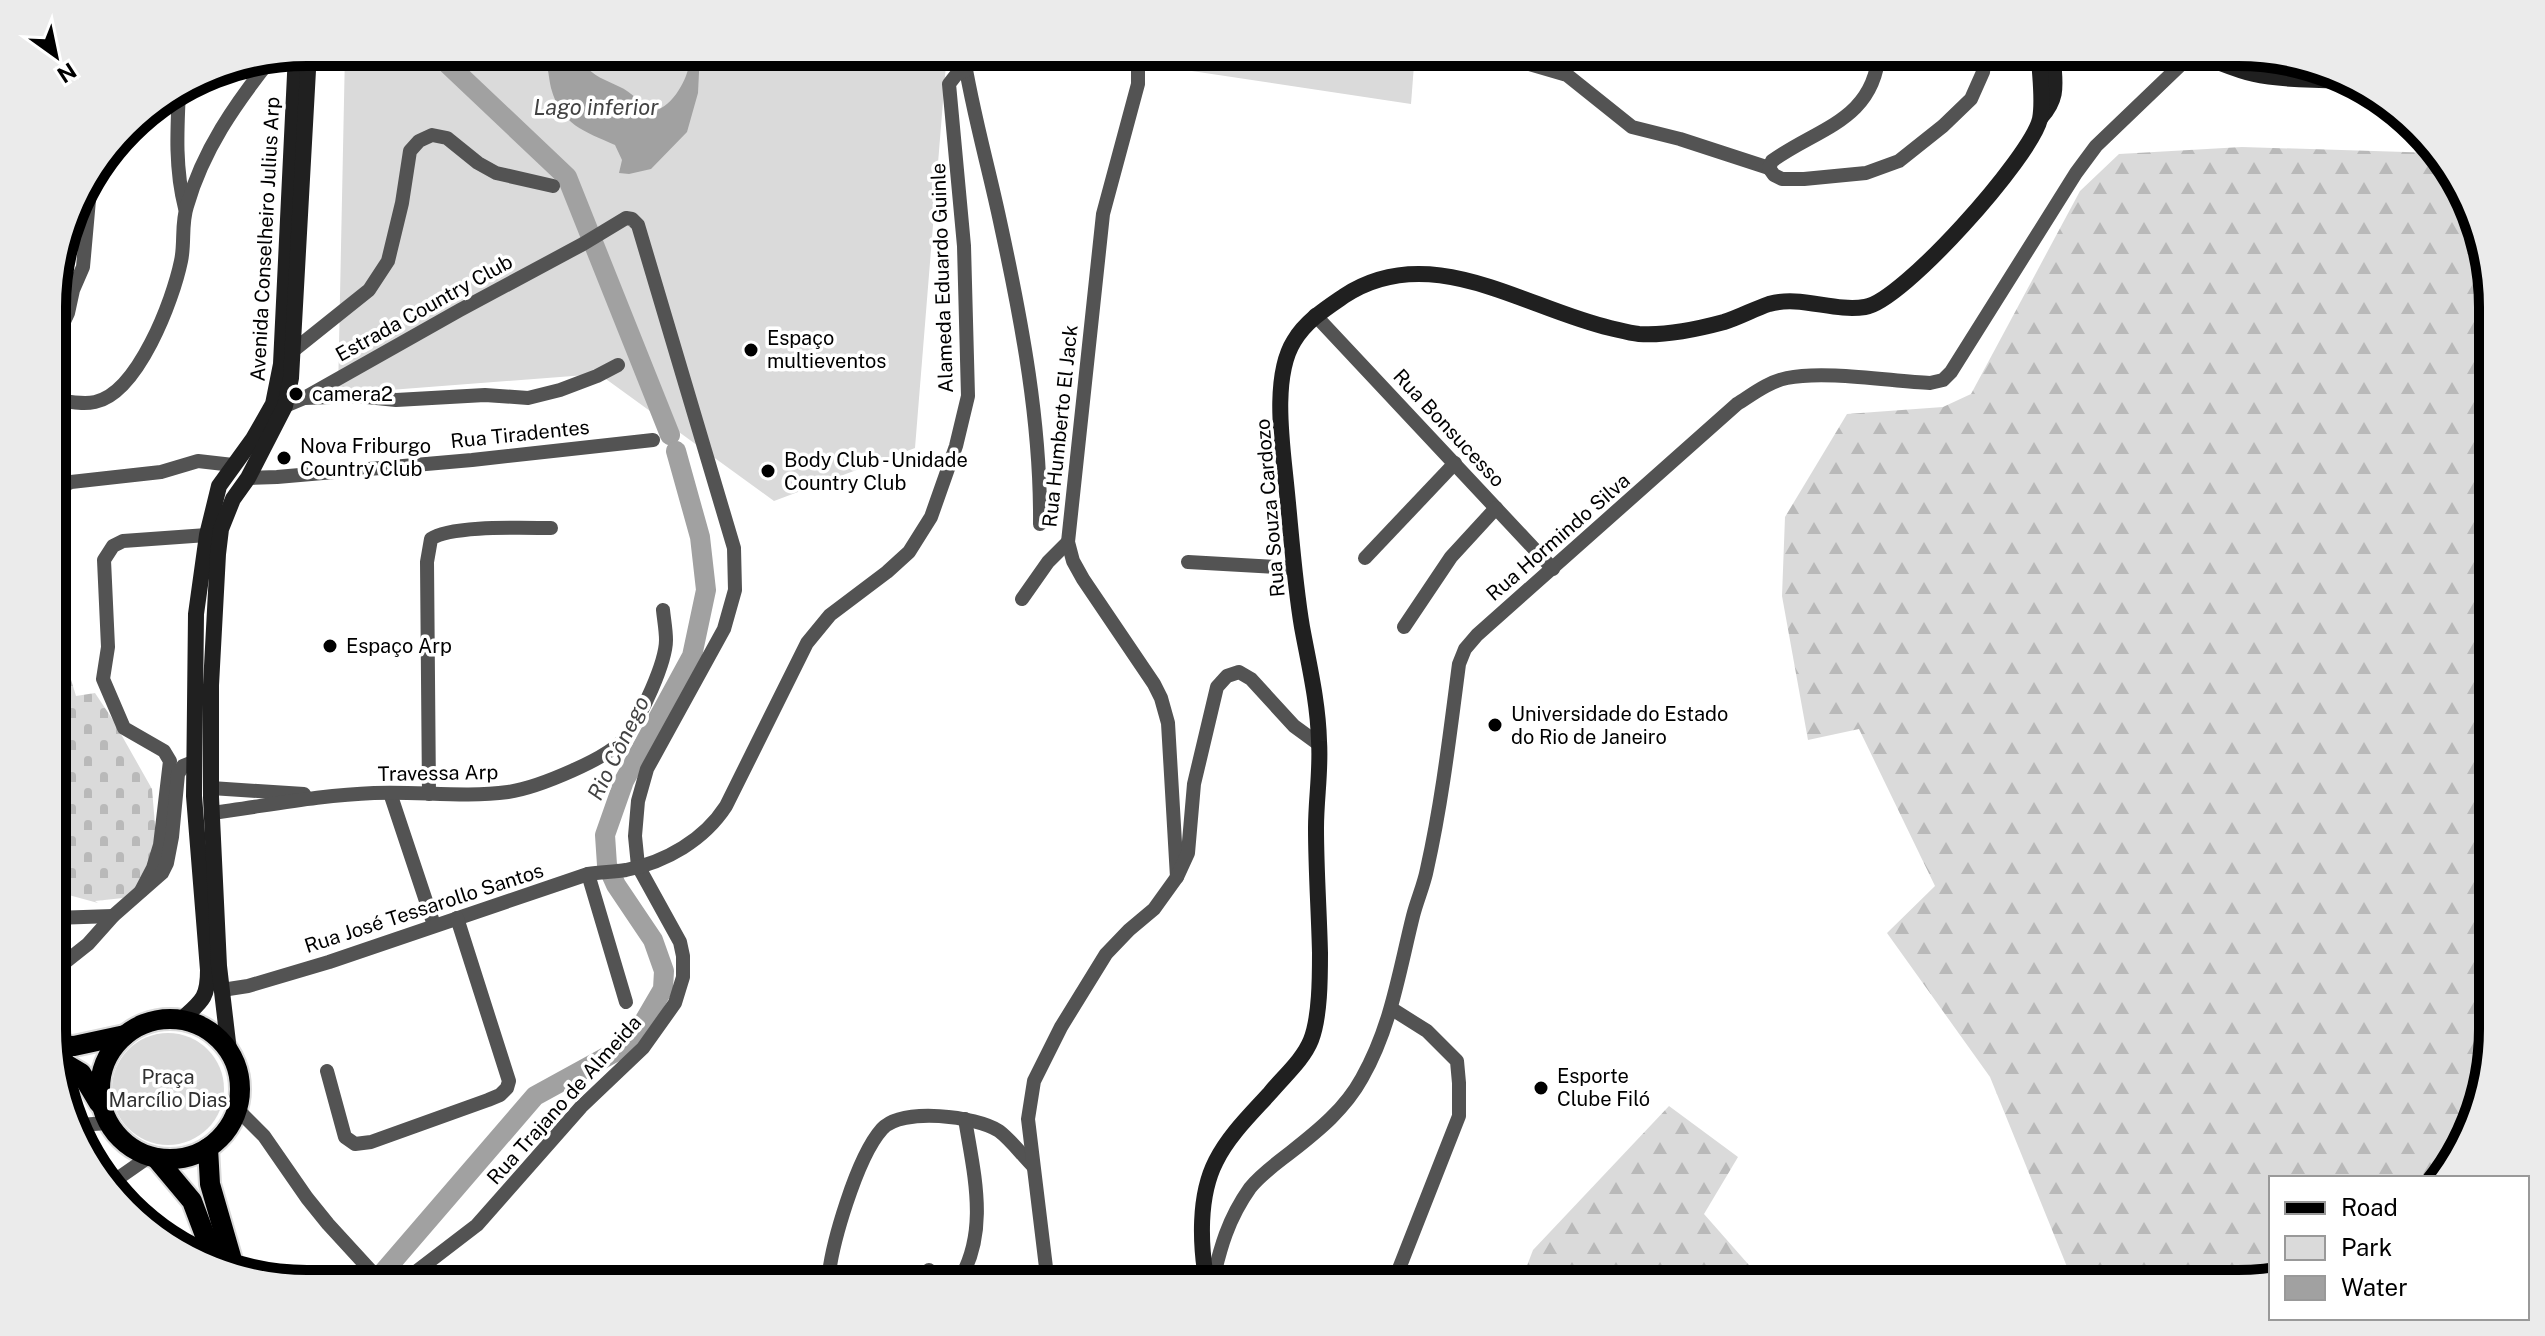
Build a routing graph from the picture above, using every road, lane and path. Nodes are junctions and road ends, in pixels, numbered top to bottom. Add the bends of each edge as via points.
1 (1537, 66) edge
2 (1877, 66) edge
3 (1984, 66) edge
4 (2039, 66) edge
5 (2054, 66) edge
6 (2177, 66) edge
7 (2229, 66) edge
8 (295, 67) edge
9 (308, 67) edge
10 (965, 67) edge
11 (1138, 67) edge
12 (2255, 67) edge
13 (966, 70) junction
14 (261, 71) edge
15 (2253, 74) junction
16 (2314, 78) edge
17 (178, 104) edge
18 (2041, 117) junction
19 (1769, 168) junction
20 (553, 186) dead end
21 (88, 206) edge
22 (186, 209) junction
23 (67, 315) edge
24 (1315, 315) junction
25 (295, 322) junction
26 (320, 329) junction
27 (294, 350) junction
28 (618, 365) dead end
29 (304, 398) junction
30 (67, 401) edge
31 (285, 406) junction
32 (653, 440) dead end
33 (1455, 463) junction
34 (233, 465) junction
35 (248, 478) junction
36 (67, 484) edge
37 (1496, 508) junction
38 (1040, 524) dead end
39 (551, 528) dead end
40 (207, 535) junction
41 (1068, 542) junction
42 (1365, 558) dead end
43 (1188, 562) dead end
44 (1294, 568) junction
45 (1553, 569) junction
46 (1022, 599) dead end
47 (663, 610) dead end
48 (1404, 627) dead end
49 (1320, 745) junction
50 (193, 762) junction
51 (211, 788) junction
52 (390, 793) junction
53 (429, 794) junction
54 (340, 796) junction
55 (211, 813) junction
56 (632, 868) junction
57 (588, 874) junction
58 (1177, 877) junction
59 (141, 891) junction
60 (113, 916) junction
61 (66, 918) edge
62 (457, 918) junction
63 (434, 925) junction
64 (66, 961) edge
65 (222, 990) junction
66 (626, 1002) dead end
67 (1392, 1009) junction
68 (181, 1020) junction
69 (125, 1035) junction
70 (67, 1046) edge
71 (229, 1051) junction
72 (69, 1066) edge
73 (327, 1071) dead end
74 (237, 1109) junction
75 (104, 1115) junction
76 (965, 1119) junction
77 (85, 1123) edge
78 (208, 1148) junction
79 (153, 1157) junction
80 (1033, 1166) junction
81 (119, 1179) edge
82 (210, 1250) edge
83 (231, 1258) edge
84 (1399, 1269) edge
85 (370, 1270) edge
86 (419, 1270) edge
87 (829, 1270) edge
88 (965, 1270) edge
89 (1047, 1270) edge
90 (1205, 1270) edge
91 (1214, 1270) edge

1 - 19 street via 1567,75 1632,127
2 - 19 street via 1860,104 1821,134 1781,154
3 - 19 street via 1971,99 1899,161 1866,173 1804,179 1782,179
4 - 18 street
5 - 18 street, Rua Souza Cardozo via 2055,97
6 - 45 street, Rua Hormindo Silva via 2089,155 1943,380 1815,376 1788,377 1765,386 1737,404
7 - 15 street
8 - 34 street, Avenida Conselheiro Julius Arp via 281,364 273,404
9 - 25 street, Avenida Conselheiro Julius Arp
10 - 13 street
11 - 41 street, Rua Humberto El Jack via 1138,84 1103,214
12 - 15 street
13 - 38 street via 1026,359
13 - 56 street, Alameda Eduardo Guinle via 949,84 964,246 968,396 931,517 909,552 830,615 807,643 715,823 676,852
14 - 22 street via 210,146
15 - 16 street
17 - 22 street via 176,155
18 - 24 street, Rua Souza Cardozo via 2014,164 1973,215 1891,295 1866,307 1785,301 1678,332 1639,334 1431,272 1393,276 1355,289
20 - 26 street via 496,173 447,138 432,135 419,141 410,151 388,261 369,290
21 - 23 street via 83,267
22 - 30 street via 182,259 172,295 145,356 107,398
24 - 33 street, Rua Bonsucesso
24 - 44 street, Rua Souza Cardozo via 1293,342 1282,389
25 - 26 street
25 - 27 street, Avenida Conselheiro Julius Arp
26 - 27 street
27 - 31 street, Avenida Conselheiro Julius Arp
28 - 29 street via 528,398
29 - 31 street, Estrada Country Club
29 - 56 street, Estrada Country Club via 626,218 638,225 734,548 735,590 724,629 647,769
31 - 35 street, Avenida Conselheiro Julius Arp
32 - 35 street, Rua Tiradentes
33 - 37 street, Rua Bonsucesso
33 - 42 street
34 - 36 street via 198,461 161,472
34 - 40 street, Avenida Conselheiro Julius Arp via 219,486
35 - 51 street, Avenida Conselheiro Julius Arp via 221,529 218,554
37 - 45 street, Rua Bonsucesso
37 - 48 street via 1457,550
39 - 53 street via 443,533 431,539
40 - 50 street, Avenida Conselheiro Julius Arp via 196,614
40 - 59 street via 123,541 104,560 108,647 103,679 124,728 164,751 170,761 160,845
41 - 46 street
41 - 58 street, Rua Humberto El Jack via 1083,579 1161,698 1168,723
43 - 44 street
44 - 49 street, Rua Souza Cardozo
45 - 67 street, Rua Hormindo Silva via 1477,635 1459,664 1427,871
47 - 53 street, Travessa Arp via 662,665 627,737 611,751 509,792
49 - 58 street via 1294,726 1251,679 1239,672 1227,676 1217,687 1202,746 1188,853
49 - 90 street, Rua Souza Cardozo via 1320,955 1311,1040 1229,1140 1209,1177 1203,1216
50 - 59 street via 178,774 167,863
50 - 68 street, Avenida Conselheiro Julius Arp via 208,988
51 - 54 street, Travessa Arp
51 - 55 street, Avenida Conselheiro Julius Arp
52 - 53 street, Travessa Arp
52 - 54 street, Travessa Arp
52 - 63 street
54 - 55 street, Travessa Arp
55 - 65 street, Avenida Conselheiro Julius Arp
56 - 57 street, Rua José Tessarollo Santos
56 - 86 street, Rua Trajano de Almeida via 680,942 683,977 675,1003 643,1048 581,1107 489,1213
57 - 62 street, Rua José Tessarollo Santos
57 - 66 street
58 - 80 street via 1154,909 1106,954 1034,1081 1028,1119
59 - 60 street
60 - 61 street
60 - 64 street
62 - 63 street, Rua José Tessarollo Santos
62 - 73 street via 507,1088 488,1100 355,1144 345,1137
63 - 65 street, Rua José Tessarollo Santos via 329,962
65 - 71 street, Avenida Conselheiro Julius Arp
67 - 84 street via 1427,1031 1457,1061 1459,1083 1459,1116
67 - 91 street, Rua Hormindo Silva via 1368,1068 1341,1109 1251,1187 1222,1238
68 - 69 main road via 155,1020
68 - 71 main road via 209,1030
69 - 70 main road
69 - 75 main road via 102,1072
71 - 74 main road via 240,1079
72 - 75 main road via 81,1073
74 - 78 main road via 226,1131
74 - 85 street
75 - 77 street
75 - 79 main road via 130,1148
76 - 80 street via 1001,1132
76 - 87 street via 918,1116 883,1127 866,1154 842,1217
76 - 88 street via 978,1228
78 - 79 main road via 174,1159
78 - 83 main road via 210,1184
79 - 81 street
79 - 82 main road via 192,1201
80 - 89 street

